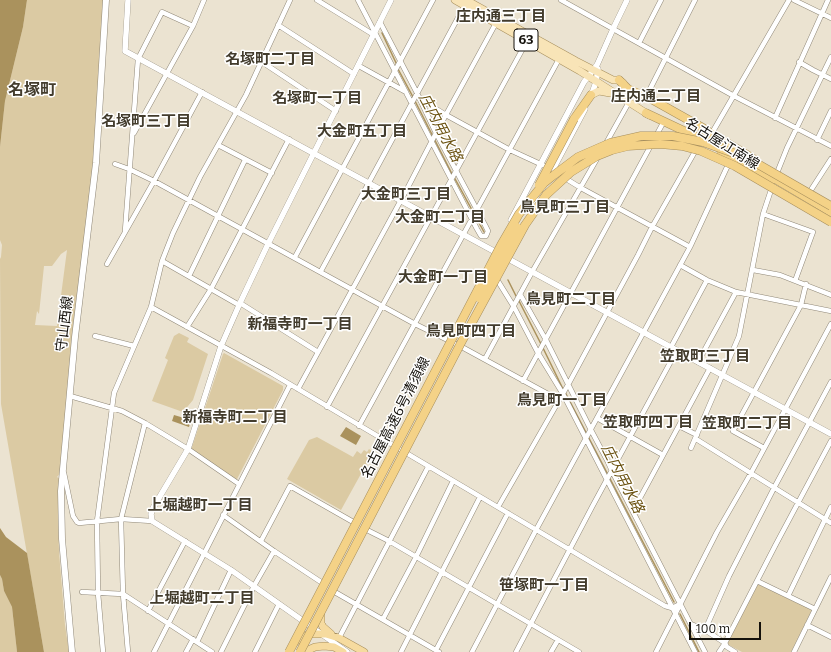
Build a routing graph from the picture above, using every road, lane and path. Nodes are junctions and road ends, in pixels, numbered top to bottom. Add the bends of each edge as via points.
1 (106, 0) edge
2 (128, 0) edge
3 (204, 0) edge
4 (290, 0) edge
5 (317, 0) edge
6 (358, 0) edge
7 (391, 0) edge
8 (433, 0) edge
9 (561, 0) edge
10 (627, 0) edge
11 (661, 0) edge
12 (695, 0) edge
13 (789, 0) edge
14 (794, 0) edge
15 (828, 0) edge
16 (462, 1) edge
17 (821, 13) junction
18 (831, 18) edge
19 (380, 22) junction
20 (496, 23) junction
21 (278, 25) junction
22 (193, 26) junction
23 (613, 29) junction
24 (374, 34) junction
25 (527, 41) junction
26 (639, 43) junction
27 (831, 57) edge
28 (138, 58) junction
29 (666, 58) junction
30 (559, 59) junction
31 (400, 61) junction
32 (262, 62) junction
33 (799, 62) junction
34 (359, 66) junction
35 (596, 69) junction
36 (395, 70) junction
37 (167, 74) junction
38 (354, 74) junction
39 (822, 74) junction
40 (589, 77) junction
41 (831, 79) edge
42 (619, 80) junction
43 (388, 82) junction
44 (596, 82) junction
45 (202, 92) junction
46 (406, 92) junction
47 (417, 94) junction
48 (616, 94) junction
49 (591, 95) junction
50 (734, 96) junction
51 (646, 97) junction
52 (420, 99) junction
53 (412, 102) junction
54 (628, 102) junction
55 (236, 111) junction
56 (336, 111) junction
57 (831, 111) edge
58 (646, 113) junction
59 (446, 115) junction
60 (775, 118) junction
61 (663, 123) junction
62 (796, 129) junction
63 (477, 132) junction
64 (436, 133) junction
65 (712, 133) junction
66 (133, 134) junction
67 (289, 139) junction
68 (817, 140) junction
69 (431, 142) junction
70 (699, 144) junction
71 (218, 145) junction
72 (831, 146) edge
73 (510, 150) junction
74 (314, 154) junction
75 (831, 159) edge
76 (245, 160) junction
77 (745, 163) junction
78 (115, 164) dead end
79 (541, 164) junction
80 (728, 164) junction
81 (129, 169) junction
82 (341, 169) junction
83 (552, 170) junction
84 (456, 172) junction
85 (272, 173) junction
86 (777, 173) junction
87 (452, 180) junction
88 (154, 181) junction
89 (369, 184) junction
90 (581, 188) junction
91 (771, 190) junction
92 (809, 193) junction
93 (189, 200) junction
94 (400, 201) junction
95 (831, 206) edge
96 (617, 208) junction
97 (477, 211) junction
98 (831, 212) edge
99 (764, 214) junction
100 (219, 216) junction
101 (831, 216) edge
102 (432, 218) junction
103 (472, 220) junction
104 (831, 223) edge
105 (652, 227) junction
106 (242, 229) junction
107 (125, 231) junction
108 (463, 235) junction
109 (268, 244) junction
110 (690, 247) junction
111 (494, 252) junction
112 (295, 257) junction
113 (506, 258) junction
114 (162, 261) junction
115 (106, 264) dead end
116 (680, 265) junction
117 (753, 270) junction
118 (321, 271) junction
119 (532, 272) junction
120 (188, 276) junction
121 (496, 278) junction
122 (707, 280) junction
123 (795, 281) junction
124 (806, 284) junction
125 (211, 289) junction
126 (352, 289) junction
127 (736, 292) junction
128 (570, 293) junction
129 (520, 294) junction
130 (748, 294) junction
131 (831, 295) edge
132 (239, 304) junction
133 (801, 305) junction
134 (384, 306) junction
135 (150, 307) junction
136 (514, 307) junction
137 (831, 311) edge
138 (462, 312) joint
139 (606, 312) junction
140 (416, 324) junction
141 (831, 324) edge
142 (187, 327) junction
143 (643, 332) junction
144 (95, 336) dead end
145 (449, 340) junction
146 (546, 340) junction
147 (134, 346) junction
148 (221, 346) junction
149 (460, 346) junction
150 (671, 347) junction
151 (677, 350) junction
152 (318, 352) junction
153 (538, 353) junction
154 (485, 360) junction
155 (698, 362) junction
156 (710, 368) junction
157 (723, 375) junction
158 (523, 381) junction
159 (831, 382) edge
160 (569, 383) junction
161 (290, 385) junction
162 (298, 389) junction
163 (754, 392) junction
164 (562, 394) junction
165 (70, 396) junction
166 (559, 400) junction
167 (328, 407) junction
168 (112, 408) junction
169 (785, 409) junction
170 (597, 418) junction
171 (145, 422) junction
172 (810, 422) junction
173 (359, 426) junction
174 (679, 426) junction
175 (591, 430) junction
176 (831, 433) edge
177 (630, 437) junction
178 (696, 437) junction
179 (586, 439) junction
180 (831, 442) edge
181 (393, 446) junction
182 (691, 448) dead end
183 (764, 448) junction
184 (188, 449) junction
185 (663, 455) junction
186 (403, 457) junction
187 (428, 467) junction
188 (63, 470) junction
189 (612, 471) junction
190 (751, 473) junction
191 (453, 481) junction
192 (606, 482) junction
193 (239, 484) junction
194 (774, 488) junction
195 (480, 497) junction
196 (798, 502) junction
197 (498, 507) junction
198 (831, 507) edge
199 (633, 511) junction
200 (508, 513) junction
201 (223, 514) junction
202 (121, 519) junction
203 (825, 519) junction
204 (97, 521) junction
205 (152, 521) junction
206 (355, 523) junction
207 (831, 523) edge
208 (365, 529) junction
209 (536, 530) junction
210 (185, 540) junction
211 (261, 541) junction
212 (389, 541) junction
213 (569, 550) junction
214 (274, 551) junction
215 (204, 552) junction
216 (416, 557) junction
217 (231, 570) junction
218 (442, 573) junction
219 (831, 577) edge
220 (757, 581) junction
221 (324, 584) junction
222 (254, 586) junction
223 (469, 588) junction
224 (333, 591) junction
225 (82, 592) dead end
226 (98, 593) junction
227 (123, 594) junction
228 (788, 596) junction
229 (279, 604) junction
230 (356, 604) junction
231 (497, 604) junction
232 (680, 604) junction
233 (672, 608) junction
234 (815, 609) junction
235 (148, 611) junction
236 (320, 615) joint
237 (675, 615) junction
238 (383, 619) junction
239 (168, 624) junction
240 (531, 624) junction
241 (691, 624) junction
242 (807, 625) junction
243 (313, 627) junction
244 (705, 630) junction
245 (410, 634) junction
246 (831, 636) edge
247 (336, 637) junction
248 (558, 640) junction
249 (195, 641) junction
250 (725, 643) junction
251 (333, 650) edge
252 (438, 651) edge
253 (72, 652) edge
254 (102, 652) edge
255 (128, 652) edge
256 (154, 652) edge
257 (186, 652) edge
258 (212, 652) edge
259 (221, 652) edge
260 (255, 652) edge
261 (288, 652) edge
262 (300, 652) edge
263 (304, 652) edge
264 (343, 652) edge
265 (347, 652) edge
266 (364, 652) edge
267 (401, 652) edge
268 (472, 652) edge
269 (516, 652) edge
270 (551, 652) edge
271 (579, 652) edge
272 (656, 652) edge
273 (695, 652) edge
274 (705, 652) edge
275 (719, 652) edge
276 (735, 652) edge
277 (794, 652) edge

1 - 165 main road, 守山西線 via 96,163
2 - 28 street via 125,51
3 - 22 street
4 - 21 street
5 - 24 street
6 - 24 street
7 - 19 street
8 - 31 street
9 - 23 street
10 - 23 street
11 - 26 street
12 - 29 street
13 - 50 street
14 - 17 street
15 - 17 street
16 - 20 main road, 名古屋江南線 / 63
16 - 35 main road, 名古屋江南線 / 63
16 - 47 street
17 - 18 street
17 - 33 street
19 - 24 street
19 - 31 street
20 - 25 main road, 名古屋江南線 / 63
20 - 59 street
21 - 32 street
21 - 38 street
22 - 28 street via 162,12
22 - 37 street
23 - 26 street
23 - 35 street
24 - 34 street
24 - 36 street
25 - 30 main road, 名古屋江南線 / 63
25 - 63 street
26 - 29 street
27 - 39 street
28 - 37 street
28 - 66 street
29 - 50 street
29 - 51 street
30 - 40 main road, 名古屋江南線 / 63
30 - 73 street
31 - 36 street
31 - 47 street
32 - 55 street
32 - 56 street
33 - 39 street
33 - 60 street
34 - 38 street
34 - 43 street
35 - 40 street
35 - 42 main road, 名古屋江南線 / 63 via 613,80
35 - 44 street
36 - 43 street
36 - 46 street
37 - 45 street
37 - 66 street
38 - 56 street
39 - 41 street
39 - 62 street
40 - 44 main road, 名古屋江南線 / 63
40 - 79 street
42 - 51 main road, 名古屋江南線 / 63
42 - 77 highway via 628,89 703,128 715,142
43 - 46 street
43 - 82 street
44 - 48 main road, 名古屋江南線 / 63
44 - 49 street
45 - 55 street
45 - 88 street
46 - 53 street
47 - 52 street
47 - 53 street
48 - 49 main road via 599,91
48 - 54 main road, 名古屋江南線 / 63
49 - 83 street
49 - 186 highway, bridge via 574,119 457,340
50 - 60 street
50 - 65 street
51 - 65 main road, 名古屋江南線 / 63
52 - 59 street
52 - 64 street
53 - 69 street
53 - 89 street
54 - 58 main road, 名古屋江南線 / 63
54 - 90 street
55 - 67 street
55 - 71 street
56 - 74 street
57 - 68 street
58 - 61 main road, 名古屋江南線 / 63
58 - 77 highway via 697,136
59 - 63 street
59 - 64 street
60 - 62 street
61 - 70 main road, 名古屋江南線 / 63
61 - 96 street
62 - 68 street
62 - 86 street
63 - 73 street
63 - 84 street
64 - 69 street
64 - 84 street
65 - 86 main road, 名古屋江南線 / 63
66 - 81 street
67 - 74 street
67 - 85 street
68 - 72 street
69 - 87 street
69 - 94 street
70 - 80 main road, 名古屋江南線 / 63
70 - 105 street
71 - 76 street
71 - 93 street
73 - 79 street
73 - 97 street
74 - 82 street
74 - 109 street
75 - 92 street
76 - 85 street
76 - 100 street
77 - 98 highway
77 - 101 highway
78 - 81 street
79 - 83 street
79 - 111 street
80 - 91 main road, 名古屋江南線 / 63
80 - 110 street
81 - 88 street
81 - 107 street
82 - 89 street
82 - 112 street
83 - 90 street
83 - 113 street
84 - 87 street
84 - 97 street
85 - 106 street
86 - 92 main road, 名古屋江南線 / 63
87 - 102 street
87 - 103 street
88 - 93 street
88 - 107 street
89 - 94 street
89 - 118 street
90 - 96 street
90 - 119 street
91 - 99 street
91 - 104 main road, 名古屋江南線 / 63
92 - 95 main road, 名古屋江南線 / 63
93 - 100 street
93 - 114 street
94 - 102 street
94 - 126 street
95 - 261 highway, 名古屋高速6号清須線, bridge via 740,155 703,142 673,136 641,136 610,143 578,157 554,174 522,210 501,244
96 - 105 street
96 - 128 street
97 - 103 street
97 - 103 street via 488,230 486,236 481,236
99 - 117 street
99 - 123 street via 813,232
100 - 106 street
100 - 120 street
102 - 108 street
102 - 134 street
103 - 108 street
104 - 121 highway, 名古屋高速6号清須線, bridge via 735,166 700,151 660,144 628,146 602,154 582,164 554,187 532,214
105 - 110 street
105 - 139 street
106 - 109 street
106 - 125 street
107 - 115 street
108 - 111 street
108 - 140 street
109 - 112 street
109 - 132 street
110 - 116 street
111 - 113 street
111 - 138 street
112 - 118 street
113 - 119 street
113 - 121 street
114 - 120 street
114 - 135 street
116 - 122 street
116 - 143 street
117 - 123 street via 780,275
117 - 130 street
118 - 126 street
119 - 128 street
119 - 129 street
120 - 125 street
121 - 136 street
121 - 149 street
121 - 186 highway, 名古屋高速6号清須線, bridge
122 - 127 street
122 - 150 street
123 - 124 street
124 - 131 street
124 - 133 street
125 - 132 street
125 - 142 street
126 - 134 street
126 - 152 street
127 - 130 street
127 - 155 street
128 - 139 street
128 - 146 street
129 - 136 street
129 - 146 street
130 - 133 street
130 - 157 street via 739,336
132 - 148 street
132 - 152 street
133 - 137 street
133 - 163 street
134 - 140 street
134 - 167 street
135 - 142 street
135 - 147 street
136 - 153 street
136 - 154 street
138 - 145 highway
139 - 143 street
139 - 160 street
140 - 145 street
140 - 173 street
141 - 169 street
142 - 148 street
143 - 150 street
143 - 170 street
144 - 147 street
145 - 149 street
145 - 181 street
145 - 261 highway, bridge via 410,428 346,554 303,634
146 - 153 street
146 - 160 street
147 - 168 street via 114,393
148 - 161 street
148 - 184 street
149 - 154 street
149 - 186 street
150 - 151 street
151 - 155 street
151 - 177 street
152 - 162 street
153 - 158 street
153 - 164 street
154 - 158 street
155 - 156 street
156 - 157 street
156 - 174 street
157 - 163 street
157 - 178 street
158 - 166 street
159 - 172 street
160 - 164 street
160 - 175 street
161 - 162 street
161 - 193 street
162 - 167 street
163 - 169 street
163 - 183 street via 733,432
164 - 166 street
164 - 179 street
165 - 168 street
165 - 188 main road, 守山西線
166 - 197 street
167 - 173 street
168 - 171 street
168 - 204 street
169 - 172 street
169 - 183 street
170 - 175 street
170 - 177 street
171 - 184 street
171 - 202 street
172 - 176 street
172 - 194 street
173 - 181 street
174 - 178 street
174 - 185 street
175 - 179 street
175 - 189 street
177 - 185 street
177 - 189 street
178 - 182 street
178 - 190 street
179 - 192 street
179 - 209 street
180 - 196 street
181 - 186 street
181 - 206 street
183 - 190 street
184 - 193 street
184 - 205 street via 153,508
185 - 199 street
186 - 187 street
186 - 208 street
186 - 262 highway, 名古屋高速6号清須線, bridge
187 - 191 street
187 - 212 street
188 - 204 street via 76,522
188 - 253 main road, 守山西線 via 61,520
189 - 192 street
189 - 199 street
190 - 194 street
190 - 232 street
191 - 195 street
191 - 216 street
192 - 213 street
192 - 233 street
193 - 201 street
194 - 196 street
194 - 244 street via 729,576
195 - 197 street
195 - 218 street
196 - 203 street
196 - 220 street
197 - 200 street
198 - 203 street
199 - 232 street
200 - 209 street
200 - 223 street
201 - 211 street
201 - 215 street
202 - 204 street
202 - 205 street
202 - 227 street
203 - 207 street
203 - 228 street
204 - 226 street
205 - 210 street
206 - 211 street via 290,486
206 - 221 street
208 - 212 street
208 - 224 street
209 - 213 street
209 - 231 street
210 - 215 street
210 - 235 street
211 - 214 street
212 - 216 street
212 - 230 street
213 - 233 street
213 - 240 street
214 - 221 street
214 - 222 street
215 - 217 street
215 - 239 street
216 - 218 street
216 - 238 street
217 - 222 street
217 - 249 street
218 - 223 street
218 - 245 street
219 - 234 street
220 - 228 street
220 - 250 street
221 - 243 street via 311,610
222 - 229 street
222 - 259 street
223 - 231 street
223 - 252 street
224 - 230 street
224 - 236 street
225 - 226 street
226 - 227 street
226 - 254 street
227 - 235 street
227 - 255 street
228 - 234 street
229 - 243 street
229 - 260 street
230 - 238 street
230 - 247 street
231 - 240 street
231 - 268 street
232 - 233 street
232 - 237 street
232 - 241 street
233 - 237 street
234 - 242 street
235 - 239 street
236 - 243 highway via 321,623
237 - 272 street
237 - 273 street
238 - 245 street
239 - 249 street
239 - 256 street
240 - 248 street
240 - 269 street
241 - 244 street
241 - 274 street
242 - 246 street
242 - 277 street
243 - 247 highway
243 - 261 street
243 - 261 highway
243 - 262 highway
243 - 265 street
244 - 250 street
245 - 252 street
245 - 267 street
247 - 266 highway
248 - 270 street
248 - 271 street
249 - 257 street
249 - 258 street
250 - 275 street
250 - 276 street
251 - 263 highway via 319,646
251 - 264 highway

